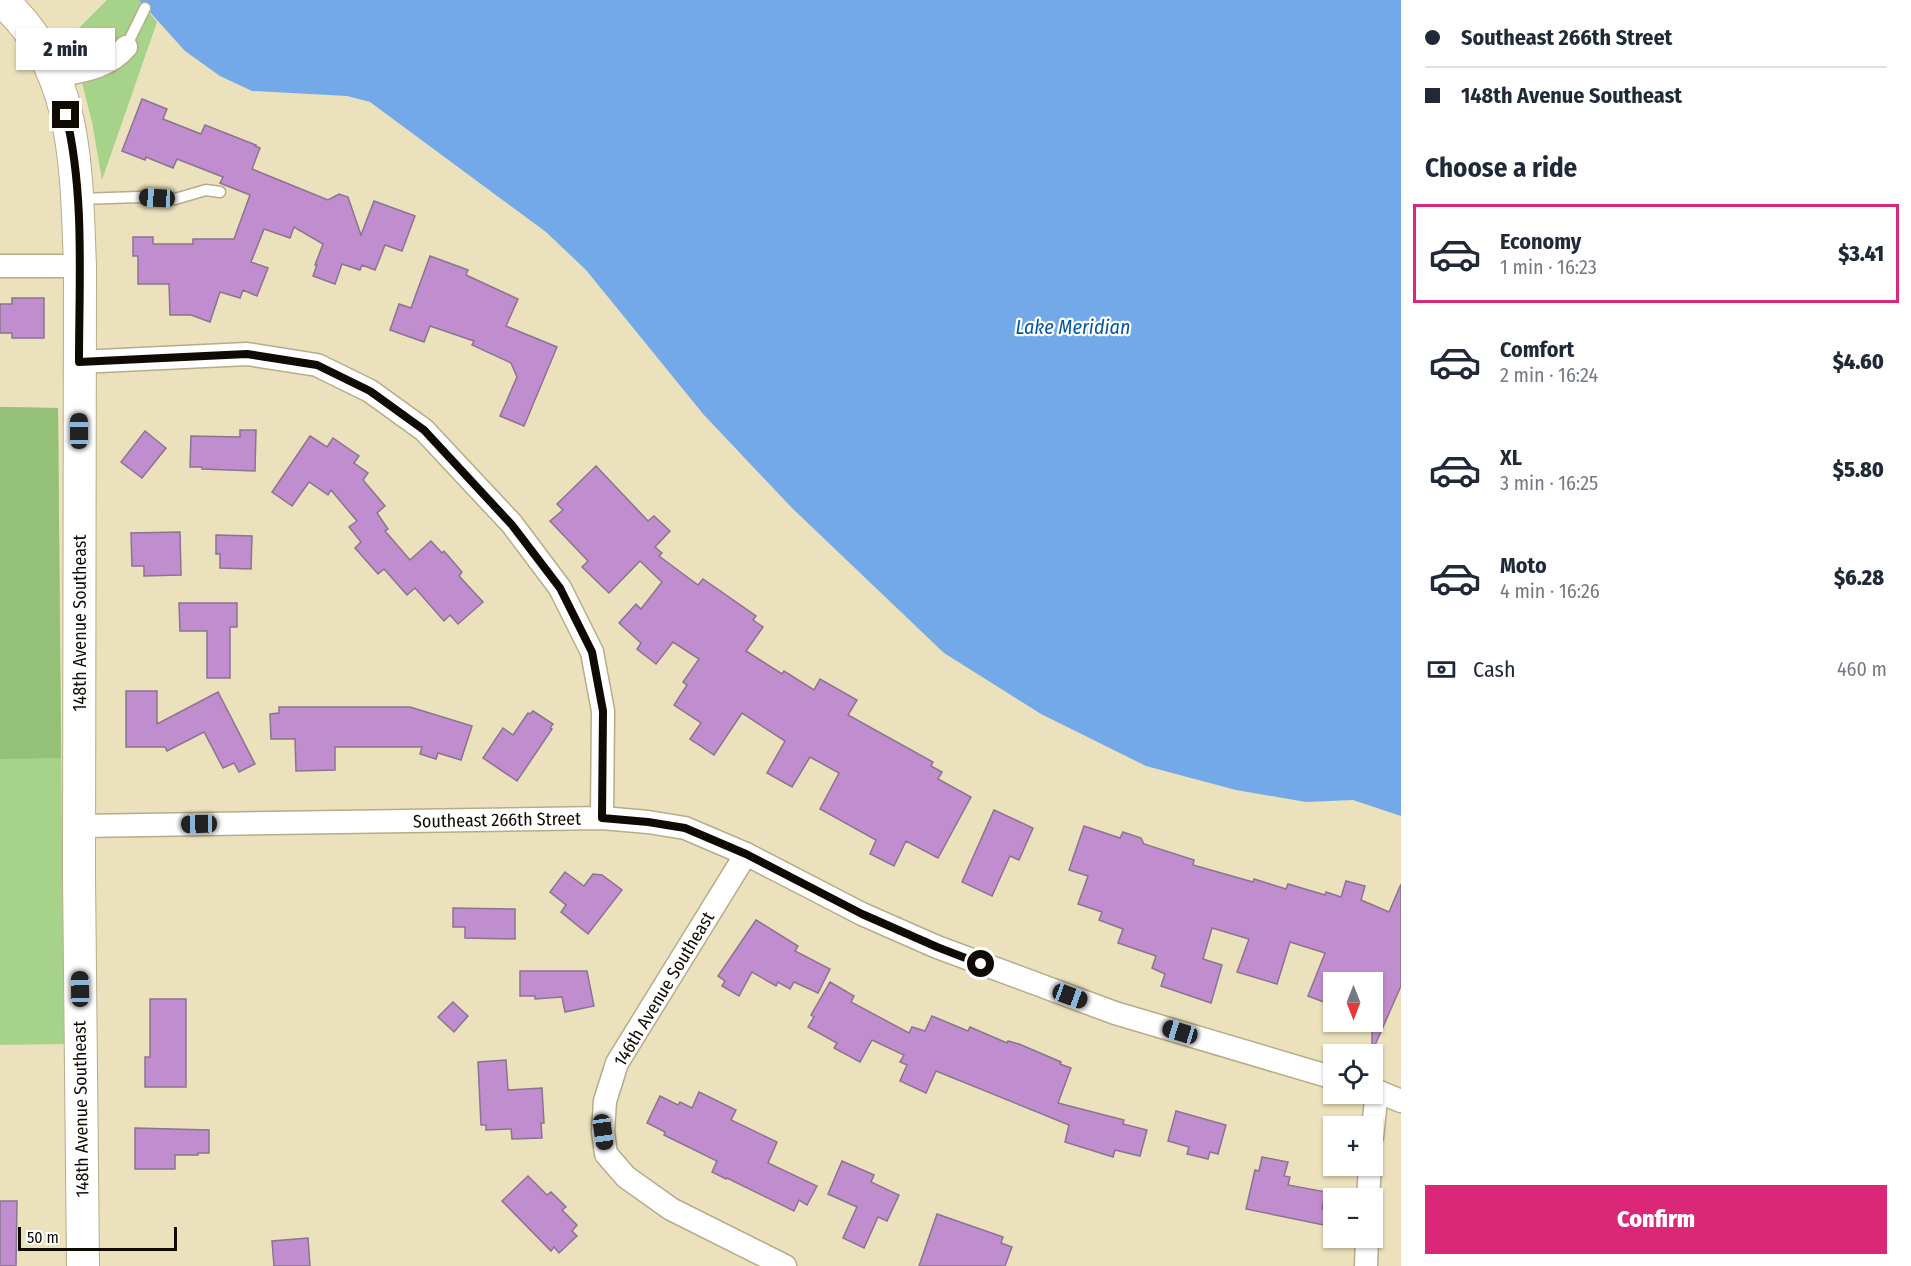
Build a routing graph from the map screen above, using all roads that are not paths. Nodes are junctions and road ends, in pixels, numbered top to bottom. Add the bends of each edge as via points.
1 (1, 0) edge
2 (145, 8) dead end
3 (126, 47) joint
4 (56, 76) junction
5 (220, 192) dead end
6 (77, 199) junction
7 (0, 266) edge
8 (80, 266) junction
9 (79, 362) junction
10 (602, 818) junction
11 (80, 826) junction
12 (746, 854) junction
13 (1323, 1075) edge
14 (1383, 1093) edge
15 (1401, 1101) edge
16 (1367, 1248) edge
17 (83, 1266) edge
18 (785, 1266) edge
19 (1366, 1266) edge

1 - 4 street, 148th Avenue Southeast via 16,12 43,48
2 - 3 lane
3 - 4 street via 104,65
4 - 6 street, 148th Avenue Southeast via 71,133
5 - 6 lane via 206,190 175,199
6 - 8 street, 148th Avenue Southeast
7 - 8 street
8 - 9 street, 148th Avenue Southeast
9 - 10 street via 247,354 317,365 370,391 424,430 512,525 560,588 592,652 603,711
9 - 11 street, 148th Avenue Southeast
10 - 11 street, Southeast 266th Street
10 - 12 street, Southeast 266th Street via 685,828
11 - 17 street, 148th Avenue Southeast
12 - 13 street, Southeast 266th Street via 862,914 937,947 1115,1013
12 - 18 street, 146th Avenue Southeast via 617,1064 605,1101 603,1132 606,1154 626,1178 671,1209
14 - 15 street
16 - 19 street

